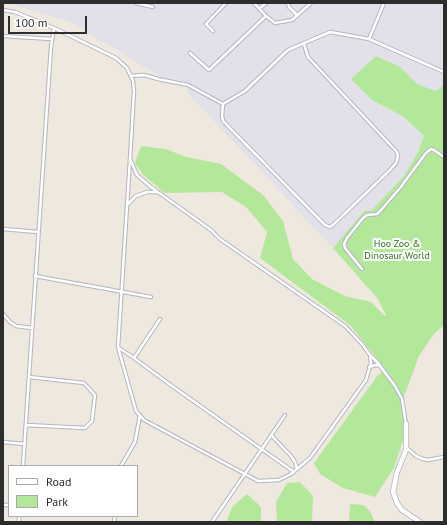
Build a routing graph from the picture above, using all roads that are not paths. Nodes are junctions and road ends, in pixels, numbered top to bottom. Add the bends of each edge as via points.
1 (136, 3) edge
2 (226, 3) edge
3 (254, 3) edge
4 (266, 3) edge
5 (288, 3) edge
6 (311, 3) edge
7 (384, 3) edge
8 (153, 7) dead end
9 (259, 8) junction
10 (3, 10) edge
11 (297, 15) junction
12 (266, 16) junction
13 (54, 28) junction
14 (213, 31) dead end
15 (3, 36) edge
16 (52, 39) junction
17 (369, 39) junction
18 (304, 44) junction
19 (190, 53) dead end
20 (444, 72) edge
21 (131, 76) junction
22 (223, 104) junction
23 (444, 157) edge
24 (130, 159) junction
25 (158, 192) junction
26 (127, 206) junction
27 (3, 229) edge
28 (38, 232) junction
29 (362, 269) dead end
30 (36, 276) junction
31 (122, 291) junction
32 (151, 297) dead end
33 (3, 314) edge
34 (160, 319) dead end
35 (32, 328) junction
36 (118, 347) junction
37 (370, 355) junction
38 (134, 358) junction
39 (380, 366) junction
40 (369, 367) junction
41 (29, 377) junction
42 (140, 415) junction
43 (285, 415) dead end
44 (406, 424) joint
45 (26, 425) junction
46 (271, 435) junction
47 (3, 442) edge
48 (24, 444) junction
49 (406, 447) junction
50 (262, 449) junction
51 (444, 457) edge
52 (23, 465) edge
53 (122, 465) edge
54 (297, 469) junction
55 (294, 472) junction
56 (245, 474) junction
57 (212, 522) edge
58 (420, 522) edge

1 - 8 lane
2 - 14 lane via 206,24
3 - 9 lane
4 - 9 lane
5 - 11 lane
6 - 11 lane
7 - 17 lane
9 - 12 lane
10 - 13 lane
11 - 12 lane via 292,20 275,23
12 - 19 lane via 209,70
13 - 16 lane
13 - 21 lane via 116,58 127,68
15 - 16 lane
16 - 28 lane
17 - 18 lane via 330,32
17 - 20 lane
18 - 22 lane via 288,50 244,91
18 - 22 lane via 308,57 398,156 390,170 330,227 325,225 223,121
21 - 22 lane via 144,75 188,85
21 - 24 lane via 134,91
23 - 29 lane via 431,149 426,153 381,210 377,214 363,218 347,238 345,248
24 - 25 lane via 137,175
24 - 26 lane
25 - 26 lane via 136,196
25 - 37 lane via 220,239 345,326
26 - 31 lane
27 - 28 lane
28 - 30 lane
30 - 31 lane
30 - 35 lane
31 - 32 lane
31 - 36 lane
33 - 35 lane via 16,326
34 - 38 lane
35 - 41 lane
36 - 38 lane
36 - 42 lane via 136,411
37 - 39 lane
37 - 40 lane
38 - 50 lane
39 - 40 lane
39 - 44 lane via 402,399
40 - 54 lane via 366,380 310,458
41 - 45 lane
41 - 45 lane via 84,383 95,395 92,421 85,428
42 - 53 lane via 135,442
42 - 56 lane via 144,420
43 - 46 lane
44 - 49 street
45 - 48 lane
46 - 50 lane
46 - 54 lane via 291,456
47 - 48 lane
48 - 52 lane
49 - 51 lane via 422,459
49 - 58 street via 393,492 402,510
50 - 55 lane
50 - 56 lane
54 - 55 lane
55 - 56 lane via 270,482 258,481
56 - 57 lane

